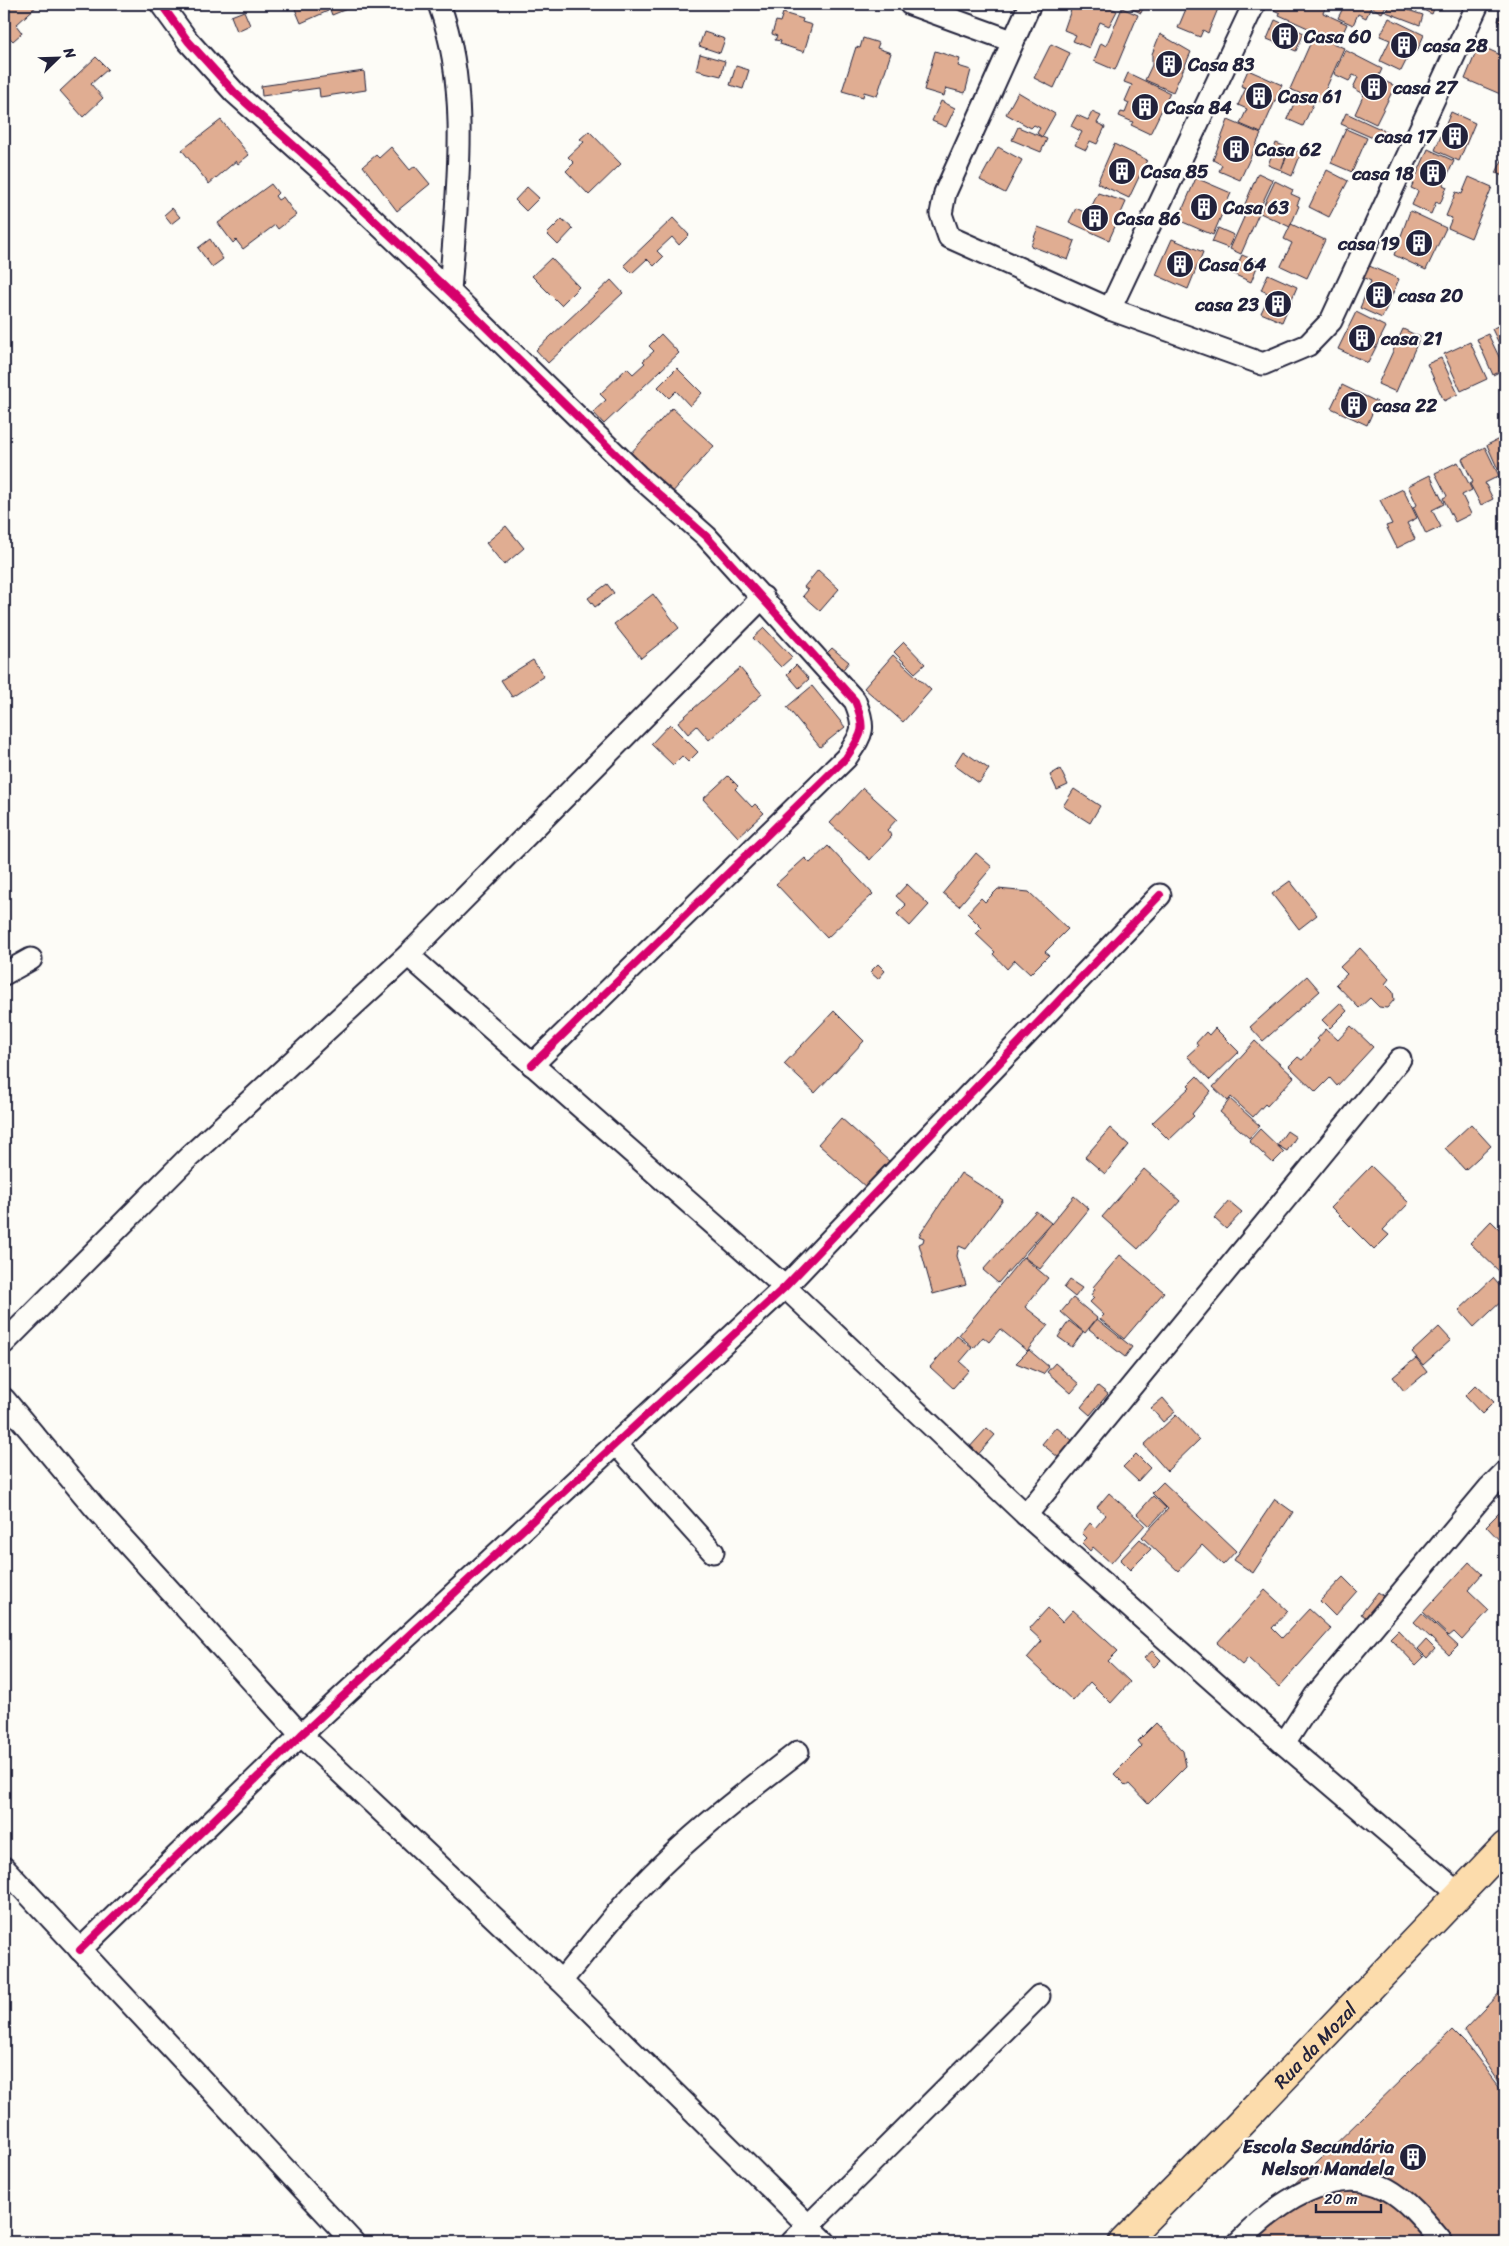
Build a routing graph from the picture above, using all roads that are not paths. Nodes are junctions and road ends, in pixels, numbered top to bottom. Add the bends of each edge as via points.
1 (161, 4) edge
2 (439, 4) edge
3 (910, 4) edge
4 (1030, 4) edge
5 (1254, 4) edge
6 (1478, 4) edge
7 (1012, 42) junction
8 (450, 292) junction
9 (1110, 309) junction
10 (763, 597) junction
11 (1160, 895) dead end
12 (408, 955) junction
13 (31, 959) dead end
14 (4, 974) edge
15 (1400, 1059) dead end
16 (532, 1065) junction
17 (785, 1286) junction
18 (4, 1343) edge
19 (4, 1399) edge
20 (616, 1444) junction
21 (1505, 1472) edge
22 (1026, 1516) junction
23 (713, 1552) dead end
24 (301, 1735) junction
25 (1284, 1744) junction
26 (798, 1752) dead end
27 (1505, 1846) edge
28 (4, 1868) edge
29 (1460, 1894) junction
30 (80, 1950) junction
31 (561, 1981) junction
32 (1039, 1996) dead end
33 (808, 2226) junction
34 (353, 2242) edge
35 (792, 2242) edge
36 (825, 2242) edge
37 (1123, 2242) edge
38 (1239, 2242) edge
39 (1442, 2242) edge

1 - 8 street via 188,41 235,92
2 - 8 street via 448,27 458,102 458,170
3 - 7 street
4 - 7 street
5 - 9 street
6 - 9 street via 1331,321 1308,345 1263,364
7 - 9 street via 946,193 941,214 949,237
8 - 10 street via 637,476 706,536
10 - 12 street
10 - 16 street via 855,701 863,721 859,739 846,758
11 - 17 street
12 - 16 street
12 - 18 street via 188,1157
13 - 14 street
15 - 22 street
16 - 17 street
17 - 20 street
17 - 22 street
19 - 24 street via 94,1508
20 - 23 street
20 - 24 street
21 - 25 street via 1315,1696
22 - 25 street
24 - 30 street
24 - 31 street
25 - 29 street
26 - 31 street via 719,1813 666,1862 624,1904
27 - 29 main road, Rua da Mozal
28 - 30 street
29 - 37 main road, Rua da Mozal
30 - 34 street
31 - 33 street
32 - 33 street
33 - 35 street
33 - 36 street
38 - 39 street via 1257,2224 1308,2190 1340,2180 1362,2181 1387,2189 1420,2216

